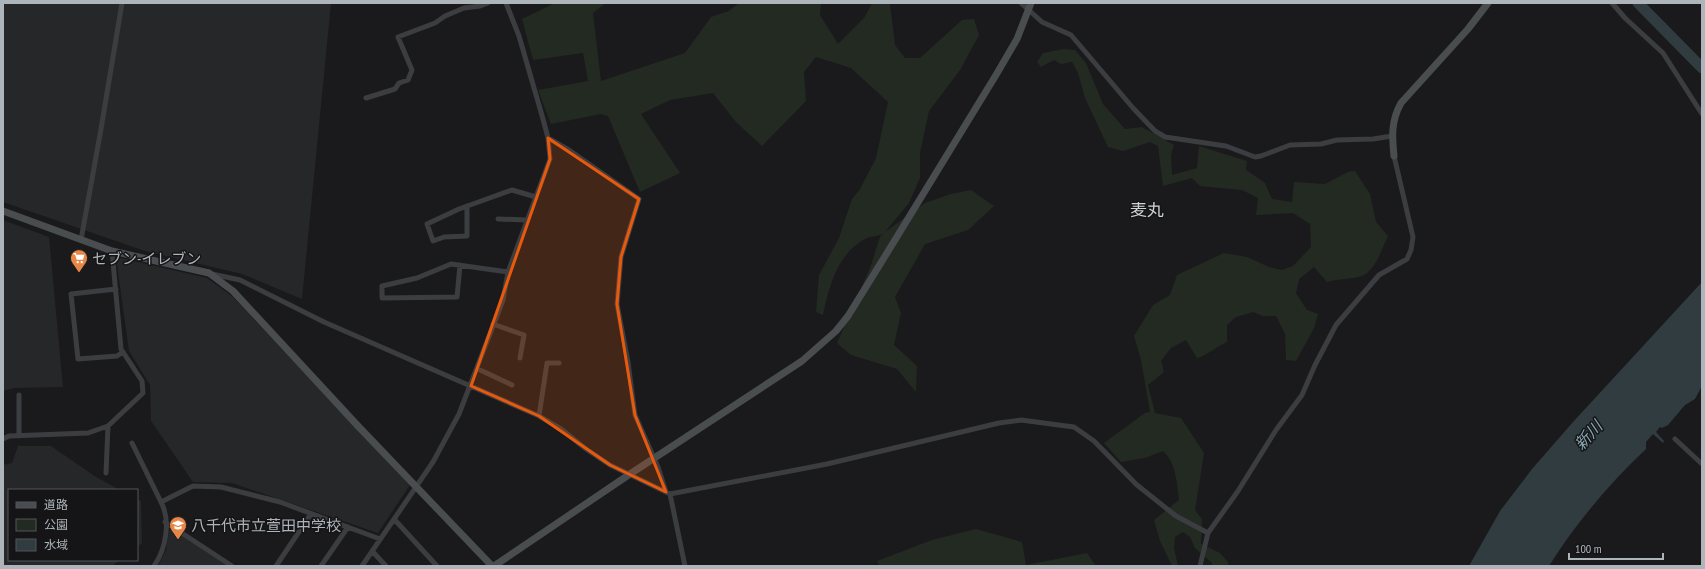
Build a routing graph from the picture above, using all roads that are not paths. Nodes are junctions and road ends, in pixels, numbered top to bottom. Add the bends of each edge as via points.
1 (122, 3) edge
2 (488, 3) edge
3 (506, 3) edge
4 (1021, 3) edge
5 (1488, 3) edge
6 (1612, 3) edge
7 (1030, 6) edge
8 (366, 98) dead end
9 (1702, 114) edge
10 (1392, 136) junction
11 (548, 138) junction
12 (1394, 156) joint
13 (536, 197) junction
14 (467, 206) junction
15 (3, 212) edge
16 (498, 219) dead end
17 (526, 220) junction
18 (81, 240) junction
19 (112, 251) junction
20 (460, 265) junction
21 (508, 272) junction
22 (209, 273) junction
23 (116, 289) junction
24 (493, 324) junction
25 (123, 352) junction
26 (520, 358) dead end
27 (559, 363) dead end
28 (478, 369) junction
29 (512, 385) dead end
30 (471, 386) junction
31 (19, 395) dead end
32 (539, 416) junction
33 (108, 426) junction
34 (19, 436) junction
35 (3, 439) edge
36 (1675, 439) dead end
37 (132, 443) dead end
38 (653, 459) junction
39 (1702, 464) edge
40 (106, 473) dead end
41 (630, 474) junction
42 (417, 486) junction
43 (668, 493) junction
44 (161, 502) junction
45 (311, 514) junction
46 (394, 519) junction
47 (165, 522) junction
48 (348, 527) junction
49 (1208, 533) junction
50 (380, 539) junction
51 (372, 551) junction
52 (154, 566) edge
53 (232, 566) edge
54 (276, 566) edge
55 (321, 566) edge
56 (362, 566) edge
57 (386, 566) edge
58 (437, 566) edge
59 (493, 566) edge
60 (685, 566) edge
61 (1200, 566) edge

1 - 18 street
2 - 8 street via 464,8 398,37 412,70 408,80 399,83 395,89
3 - 11 street via 520,36
4 - 7 street
5 - 10 street via 1401,103 1395,113
6 - 9 street via 1663,53
7 - 10 street via 1042,22 1071,35 1133,108 1155,131 1164,136 1226,146 1255,157 1290,145
7 - 38 street via 1017,39 947,157 848,316 836,331 802,361
10 - 12 street
11 - 13 street via 550,159
11 - 38 street via 639,199 621,257 617,304 635,415
12 - 49 street via 1413,237 1407,259 1379,275 1336,325 1302,395
13 - 14 street via 512,190
13 - 17 street
14 - 14 street via 427,224 433,241 444,237 467,236
15 - 18 street
16 - 17 street
17 - 21 street
18 - 19 street
19 - 22 street
19 - 23 street
20 - 20 street via 451,264 417,278 382,286 382,298 457,297
20 - 21 street
21 - 24 street via 503,300
22 - 30 street via 240,280 324,322
22 - 42 street via 233,291
23 - 25 street
23 - 25 street via 71,294 78,359 117,356
24 - 26 street via 524,335
24 - 28 street
25 - 33 street via 142,380 143,393
27 - 32 street via 547,363
28 - 29 street
28 - 30 street
30 - 32 street
30 - 42 street via 443,444
31 - 34 street
32 - 41 street via 561,429 586,450
33 - 34 street via 88,432
33 - 40 street
34 - 35 street
36 - 39 street
37 - 44 street
38 - 41 street
38 - 43 street
41 - 43 street
41 - 59 street
42 - 46 street
42 - 59 street
43 - 49 street via 827,464 980,426 1021,420 1074,427 1082,431 1137,485 1176,516
43 - 60 street
44 - 45 street via 194,486 206,486 280,502
44 - 47 street
45 - 48 street
45 - 54 street
46 - 50 street
46 - 58 street
47 - 52 street via 163,549
47 - 53 street
48 - 50 street
48 - 55 street
49 - 61 street
50 - 51 street
51 - 56 street
51 - 57 street

